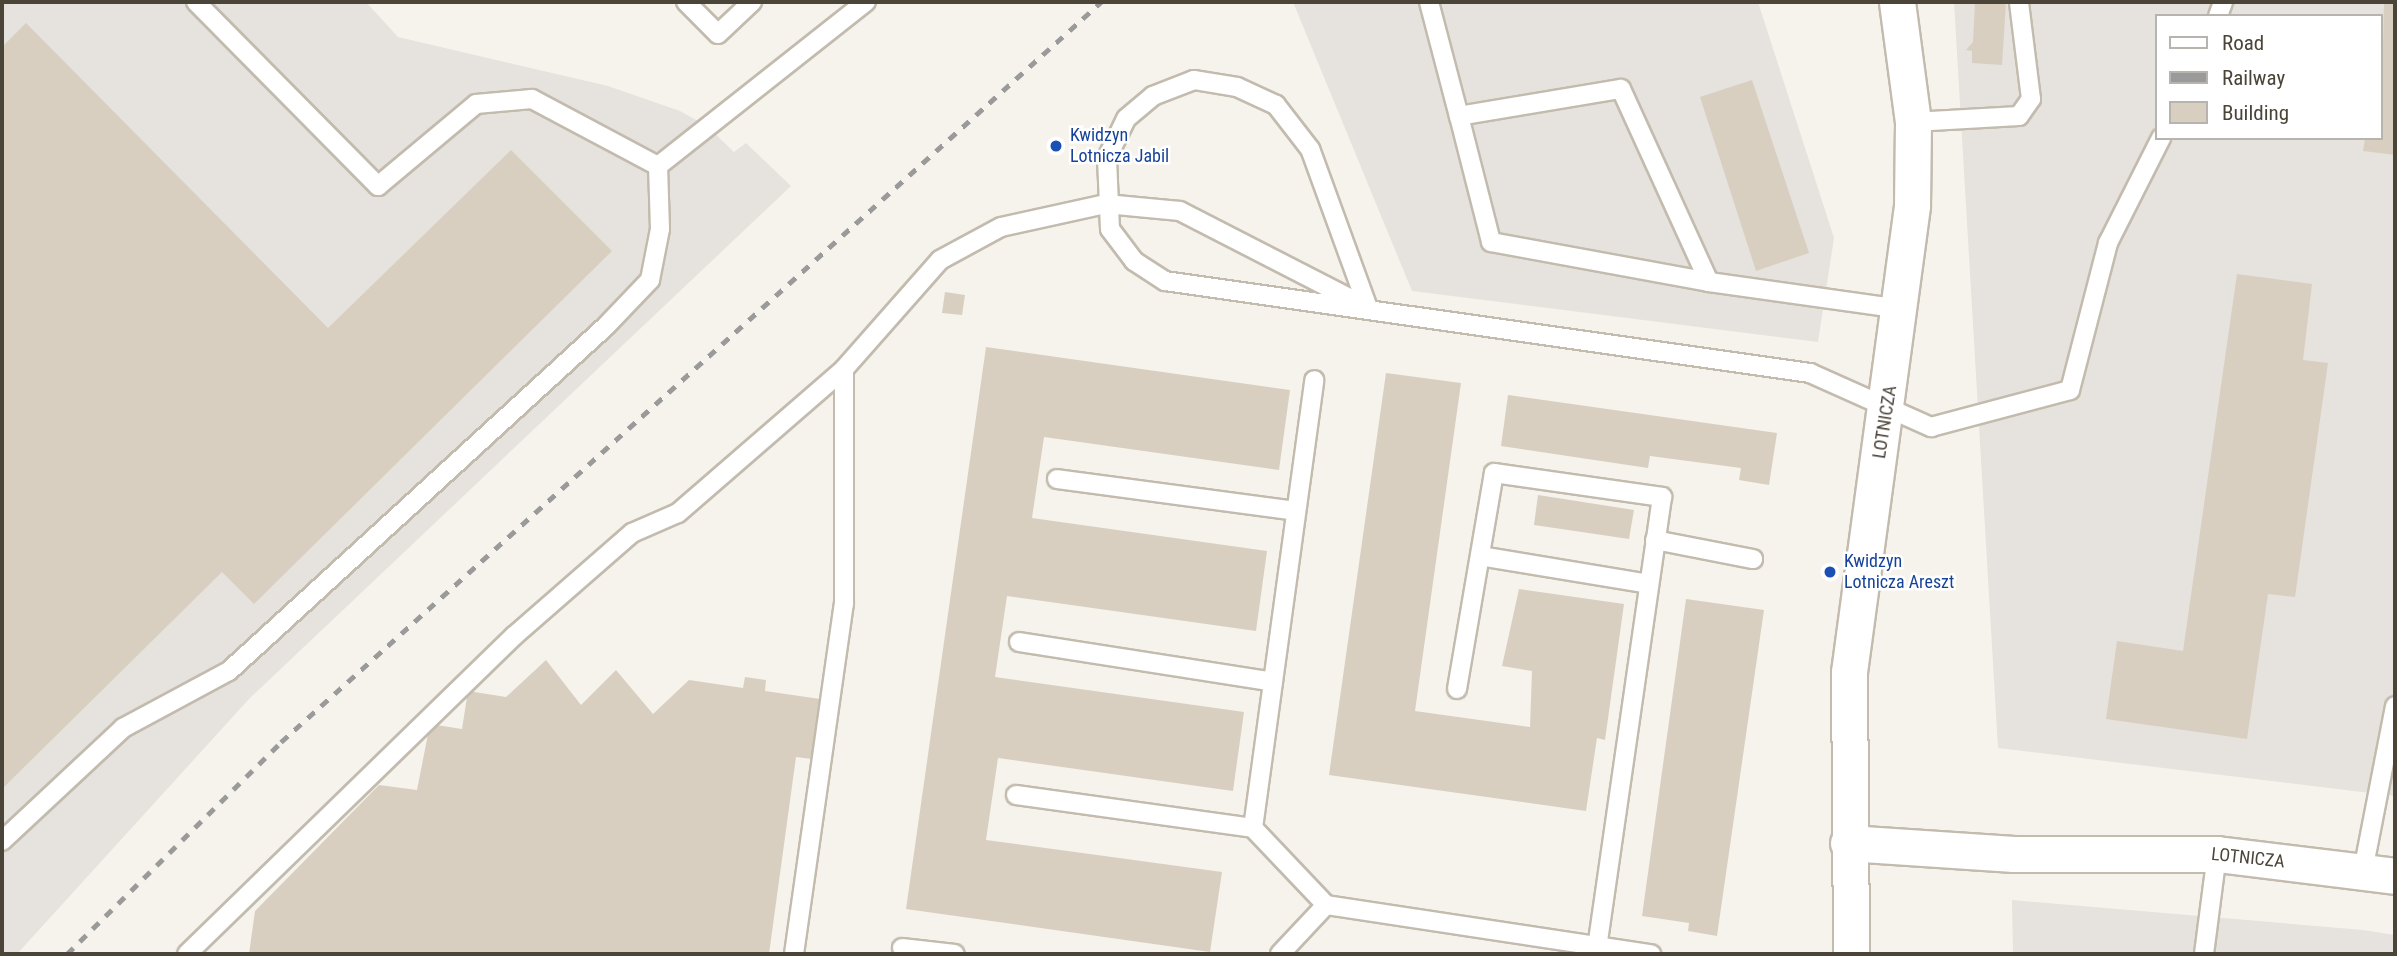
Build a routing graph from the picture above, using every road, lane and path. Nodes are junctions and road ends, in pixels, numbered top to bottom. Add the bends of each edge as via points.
1 (196, 2) edge
2 (686, 2) edge
3 (752, 2) edge
4 (866, 2) edge
5 (1429, 2) edge
6 (1897, 2) edge
7 (2019, 2) edge
8 (1459, 116) junction
9 (1913, 122) junction
10 (2160, 140) edge
11 (658, 166) junction
12 (1105, 204) junction
13 (1709, 282) junction
14 (1368, 308) junction
15 (1902, 309) junction
16 (844, 369) junction
17 (1314, 380) dead end
18 (1887, 408) junction
19 (1057, 479) dead end
20 (1296, 511) junction
21 (1655, 540) junction
22 (1480, 556) junction
23 (1753, 559) dead end
24 (1649, 584) junction
25 (1019, 642) dead end
26 (1273, 682) junction
27 (1457, 689) dead end
28 (2395, 706) edge
29 (1016, 795) dead end
30 (1253, 828) junction
31 (2, 841) edge
32 (1848, 843) junction
33 (2217, 854) junction
34 (2379, 873) edge
35 (1326, 905) junction
36 (1597, 946) junction
37 (902, 948) dead end
38 (187, 954) edge
39 (794, 954) edge
40 (955, 954) edge
41 (1280, 954) edge
42 (1651, 954) edge
43 (1851, 954) edge
44 (2204, 954) edge

1 - 11 lane via 378,186 476,104 532,99
2 - 3 lane via 718,34
4 - 11 lane
5 - 8 lane
6 - 9 street, LOTNICZA
7 - 9 lane via 2031,99 2019,116
8 - 13 lane via 1491,243
8 - 13 lane via 1621,89
9 - 15 street, LOTNICZA
10 - 18 lane via 2108,243 2070,390 1931,427
11 - 31 lane via 660,229 650,280 606,326 229,671 123,728
12 - 14 lane via 1180,211
12 - 14 lane via 1110,229 1134,261 1165,281
12 - 14 lane via 1107,158 1135,111 1153,96 1194,80 1237,87 1276,105 1310,149
12 - 16 lane via 1002,227 940,260
13 - 15 lane
14 - 18 lane via 1810,373
15 - 18 street, LOTNICZA
16 - 38 lane via 678,513 632,533 514,636
16 - 39 lane via 844,604
17 - 20 lane
18 - 32 street, LOTNICZA via 1849,672
19 - 20 lane
20 - 26 lane
21 - 22 lane via 1662,497 1494,473
21 - 23 lane
21 - 24 lane
22 - 24 lane
22 - 27 lane
24 - 36 lane
25 - 26 lane
26 - 30 lane
28 - 34 lane
29 - 30 lane
30 - 35 lane
32 - 33 street, LOTNICZA via 2014,854
32 - 43 street, LOTNICZA
33 - 34 street, LOTNICZA
33 - 44 lane
35 - 36 lane
35 - 41 lane
36 - 42 lane
37 - 40 lane

